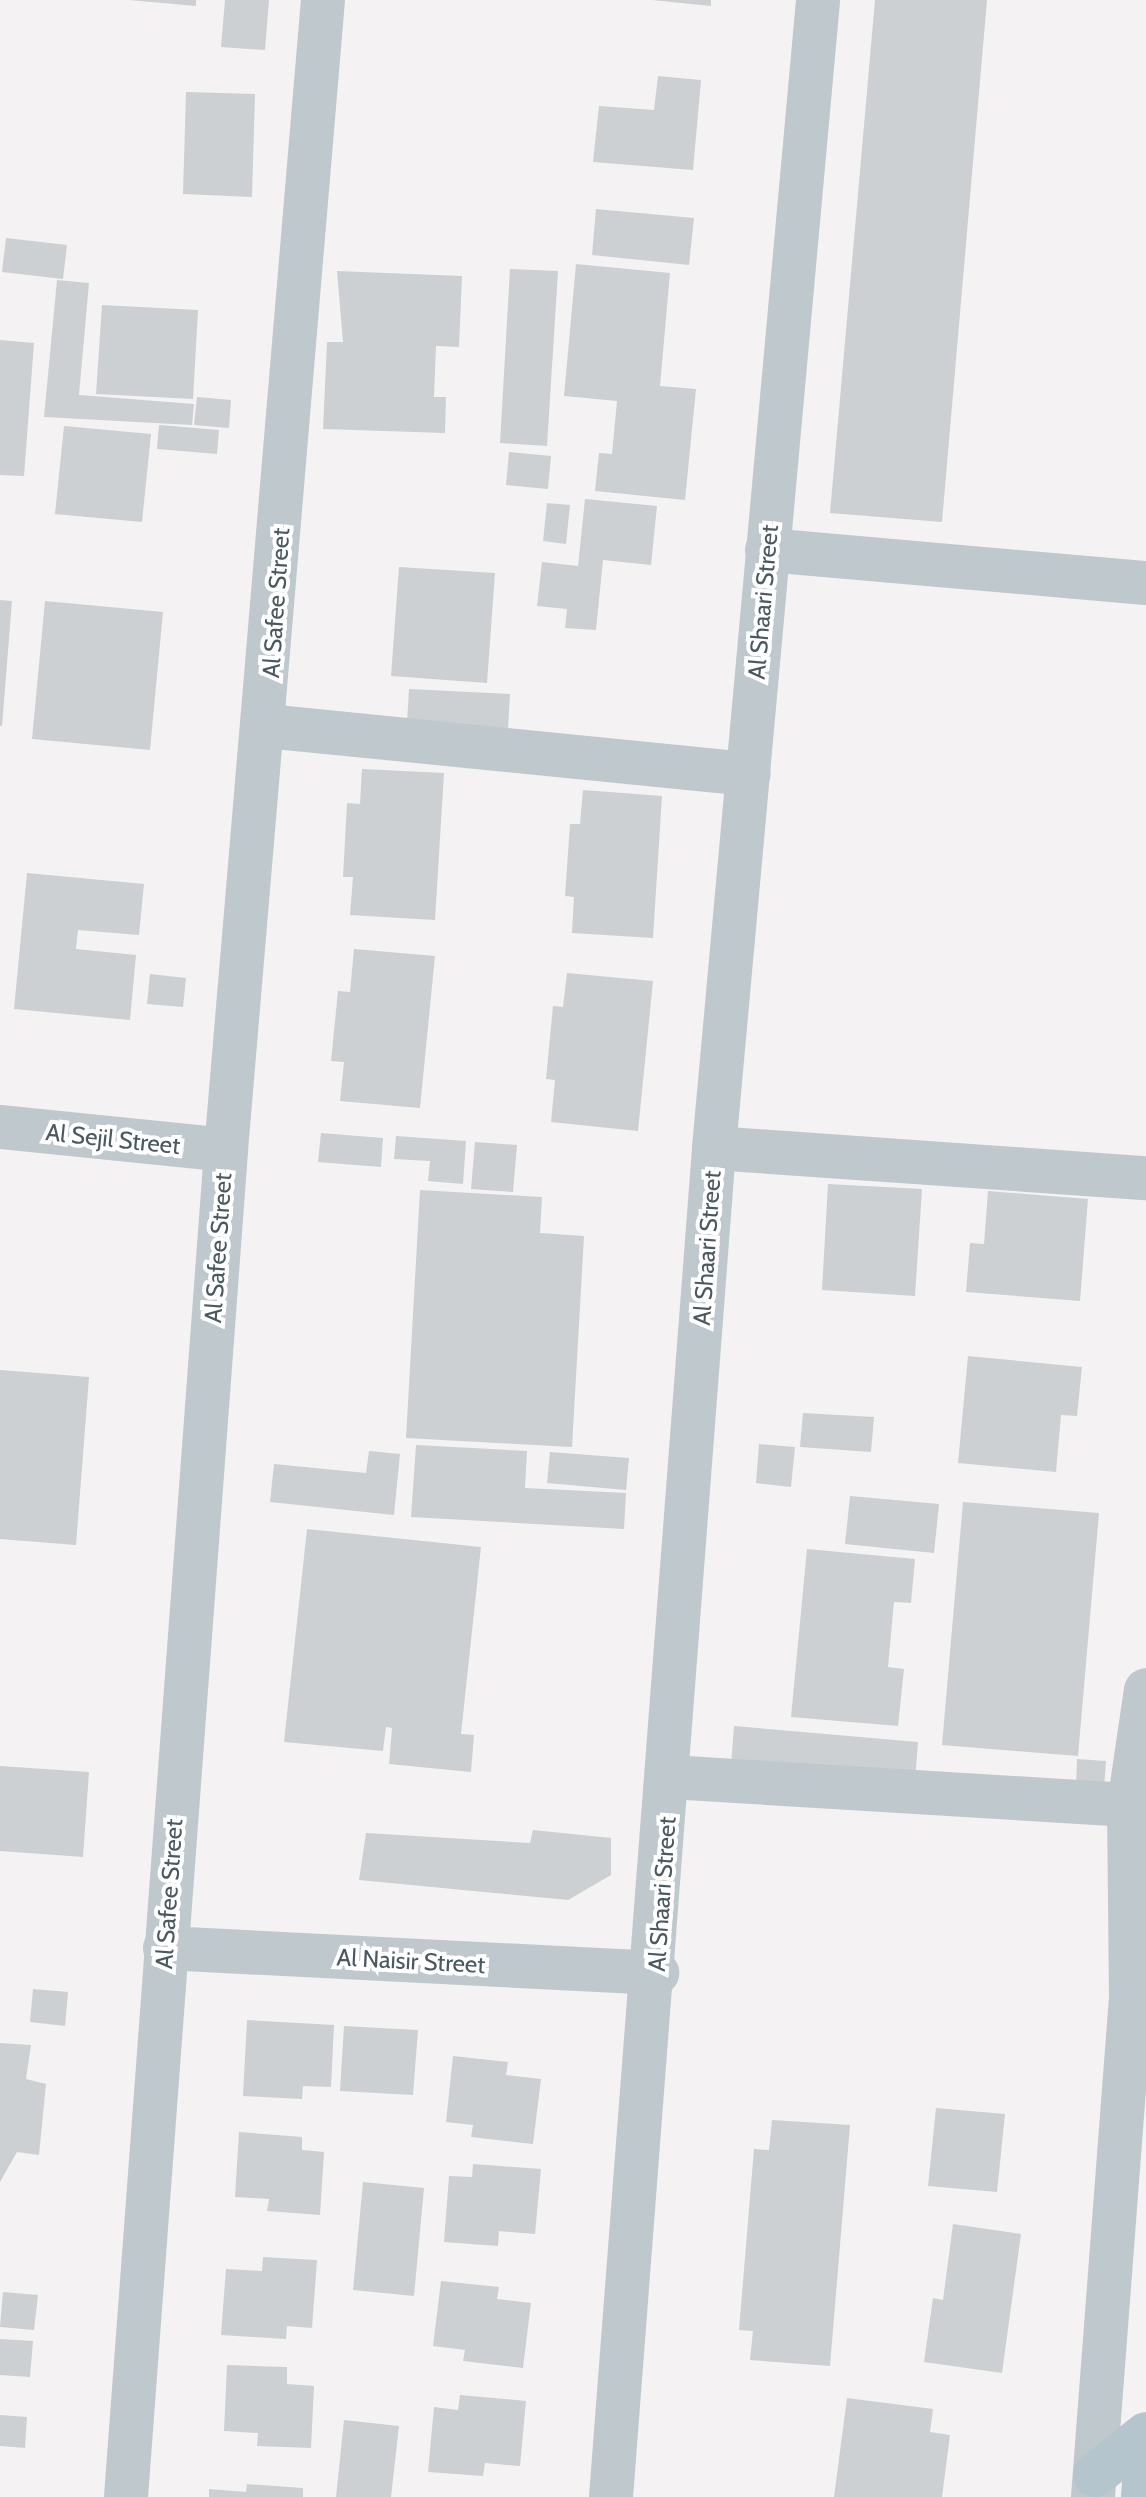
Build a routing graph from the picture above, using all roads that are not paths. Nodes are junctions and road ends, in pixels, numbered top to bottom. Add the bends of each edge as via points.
1 (323, 0) edge
2 (818, 0) edge
3 (767, 550) junction
4 (1146, 583) edge
5 (266, 726) junction
6 (749, 774) junction
7 (0, 1127) edge
8 (714, 1148) junction
9 (226, 1150) junction
10 (1146, 1178) edge
11 (1146, 1690) edge
12 (670, 1777) junction
13 (1129, 1805) junction
14 (165, 1948) junction
15 (657, 1973) junction
16 (1146, 2434) edge
17 (1146, 2457) edge
18 (1094, 2486) edge
19 (126, 2497) edge
20 (611, 2497) edge
21 (1143, 2497) edge

1 - 5 street, Al Safee Street
2 - 3 street, Al Shaari Street
3 - 4 street
3 - 6 street, Al Shaari Street
5 - 6 street
5 - 9 street, Al Safee Street
6 - 8 street, Al Shaari Street
7 - 9 street, Al Sejil Street
8 - 10 street
8 - 12 street, Al Shaari Street
9 - 14 street, Al Safee Street
11 - 13 street
12 - 13 street
12 - 15 street, Al Shaari Street
13 - 18 street via 1131,1997
14 - 15 street, Al Naisir Street
14 - 19 street, Al Safee Street
15 - 20 street, Al Shaari Street
16 - 18 main road
17 - 21 main road

